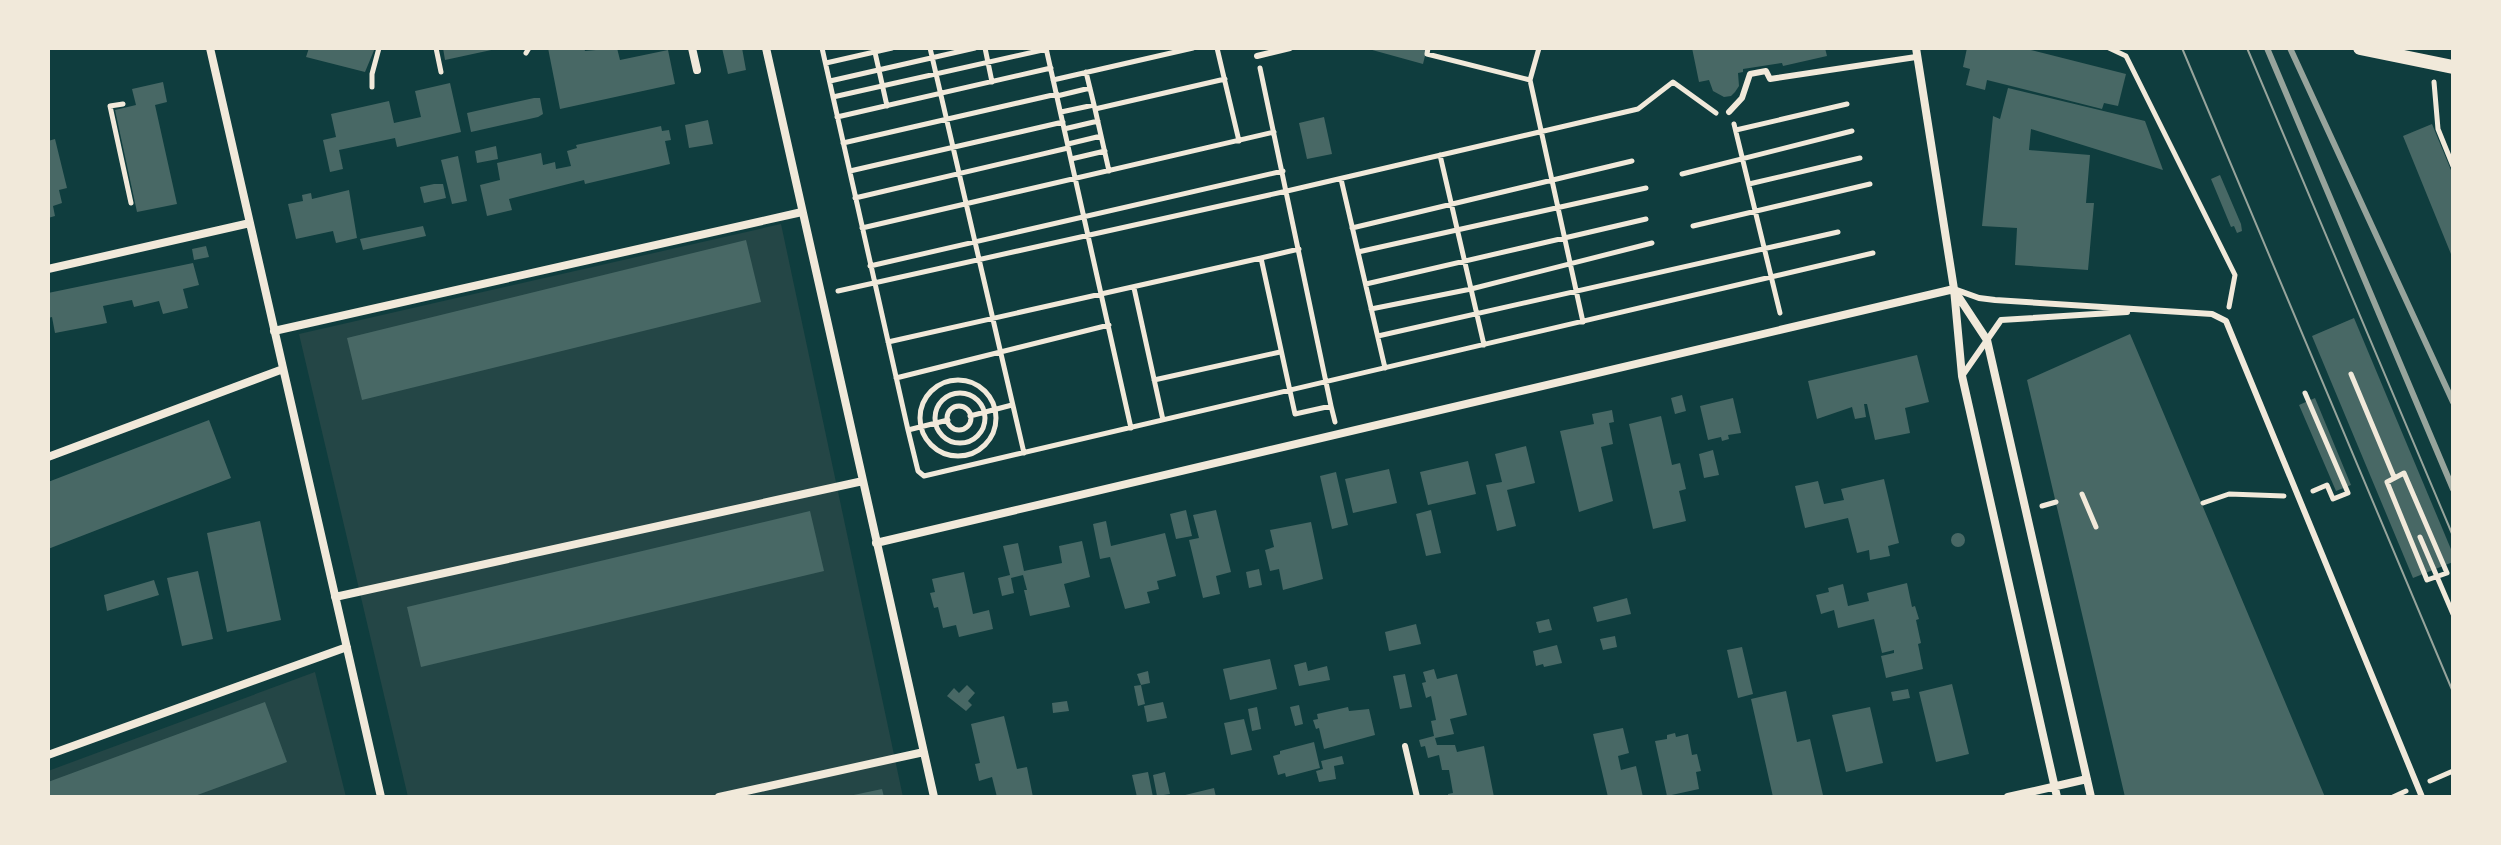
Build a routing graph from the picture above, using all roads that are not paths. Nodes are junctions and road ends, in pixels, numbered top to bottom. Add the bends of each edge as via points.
1 (210, 48) edge
2 (692, 48) edge
3 (766, 48) edge
4 (1290, 48) edge
5 (2360, 48) edge
6 (1916, 53) edge
7 (1257, 56) road end
8 (2433, 65) junction
9 (2453, 67) edge
10 (697, 70) dead end
11 (2453, 75) edge
12 (1729, 112) road end
13 (802, 212) junction
14 (250, 223) junction
15 (48, 269) edge
16 (1954, 289) junction
17 (2155, 310) junction
18 (274, 331) junction
19 (1987, 340) junction
20 (283, 369) junction
21 (1962, 376) junction
22 (48, 457) edge
23 (863, 481) junction
24 (876, 543) junction
25 (335, 597) junction
26 (347, 647) junction
27 (1405, 746) dead end
28 (924, 752) junction
29 (48, 755) edge
30 (2087, 779) junction
31 (2054, 787) junction
32 (381, 797) edge
33 (719, 797) edge
34 (934, 797) edge
35 (1417, 797) edge
36 (2008, 797) edge
37 (2057, 797) edge
38 (2091, 797) edge
39 (2422, 797) edge

1 - 14 street
2 - 10 street
3 - 13 street
4 - 7 lane
5 - 8 street
6 - 12 lane via 1770,79 1766,71 1750,74 1742,98
6 - 16 street
8 - 9 street
8 - 11 street
13 - 18 street
13 - 23 street
14 - 15 street
14 - 18 street
16 - 17 lane via 1995,300
16 - 19 street
16 - 21 street
16 - 24 street
17 - 19 lane via 2001,320
17 - 39 lane via 2212,314 2226,321
18 - 20 street
19 - 21 lane
19 - 30 street
20 - 22 street
20 - 25 street
21 - 31 street
23 - 24 street
23 - 25 street
24 - 28 street
25 - 26 street
26 - 29 street
26 - 32 street
27 - 35 lane
28 - 33 street
28 - 34 street
30 - 31 street
30 - 38 street
31 - 36 street
31 - 37 street

